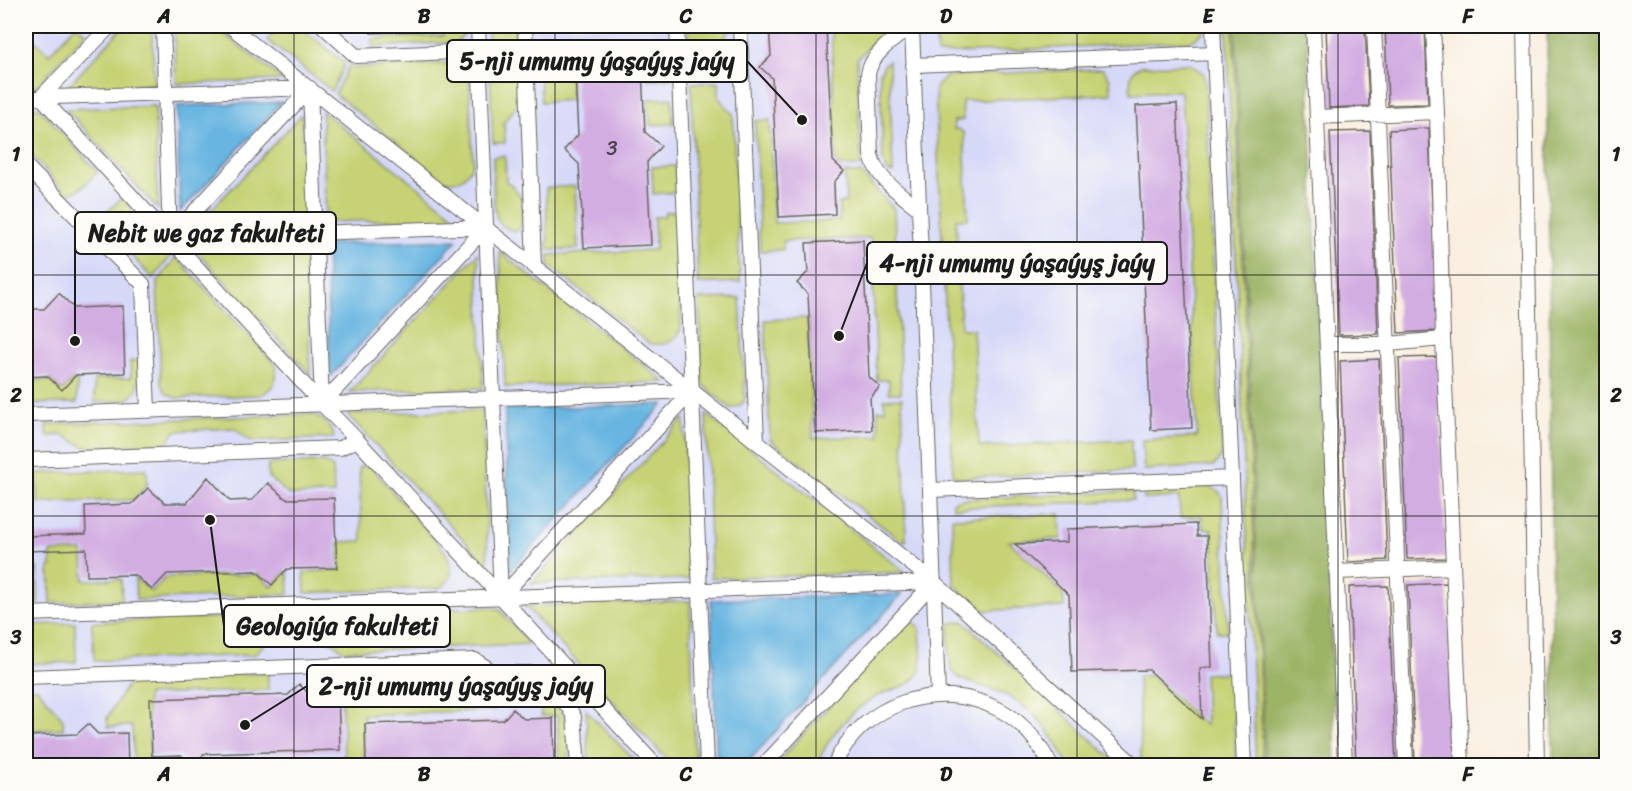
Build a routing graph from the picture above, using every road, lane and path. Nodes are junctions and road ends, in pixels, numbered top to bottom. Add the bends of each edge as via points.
1 (110, 26) edge
2 (163, 26) edge
3 (230, 26) edge
4 (323, 26) edge
5 (478, 26) edge
6 (525, 26) edge
7 (676, 26) edge
8 (740, 26) edge
9 (912, 26) edge
10 (1213, 26) edge
11 (1313, 26) edge
12 (1374, 26) edge
13 (1433, 26) edge
14 (1524, 26) edge
15 (479, 51) junction
16 (1215, 53) junction
17 (913, 65) junction
18 (310, 88) junction
19 (165, 92) junction
20 (26, 98) edge
21 (42, 98) junction
22 (1437, 112) junction
23 (1377, 114) junction
24 (1317, 117) junction
25 (26, 166) edge
26 (919, 209) junction
27 (486, 227) junction
28 (315, 233) junction
29 (170, 238) junction
30 (534, 266) junction
31 (1443, 339) junction
32 (1327, 344) junction
33 (1389, 344) junction
34 (692, 391) junction
35 (493, 398) junction
36 (322, 404) junction
37 (148, 411) junction
38 (26, 415) edge
39 (357, 440) junction
40 (757, 442) junction
41 (26, 460) edge
42 (1232, 477) junction
43 (930, 490) junction
44 (1453, 567) junction
45 (1397, 569) junction
46 (1337, 572) junction
47 (934, 582) junction
48 (700, 590) junction
49 (501, 597) junction
50 (26, 614) edge
51 (26, 677) edge
52 (938, 695) junction
53 (578, 765) edge
54 (656, 765) edge
55 (707, 765) edge
56 (763, 765) edge
57 (834, 765) edge
58 (1051, 765) edge
59 (1135, 765) edge
60 (1244, 765) edge
61 (1345, 765) edge
62 (1406, 765) edge
63 (1461, 765) edge
64 (1537, 765) edge

1 - 21 lane
2 - 19 lane
3 - 18 lane
4 - 15 lane via 356,56
5 - 15 lane
6 - 30 lane
7 - 34 lane
8 - 40 lane
9 - 17 lane
9 - 26 lane via 874,57 869,66 868,86 874,167 882,179
10 - 16 lane
11 - 24 lane
12 - 23 lane
13 - 22 lane
14 - 64 lane
15 - 27 lane
16 - 17 lane
16 - 42 lane
17 - 26 lane
18 - 19 lane
18 - 27 lane
18 - 28 lane
18 - 29 lane
19 - 21 lane
19 - 29 lane
20 - 21 lane
21 - 29 lane
22 - 23 lane
22 - 31 lane
23 - 24 lane
23 - 33 lane
24 - 32 lane
25 - 37 lane via 143,284
26 - 43 lane
27 - 28 lane
27 - 30 lane
27 - 35 lane
27 - 36 lane
28 - 29 lane
28 - 36 lane
29 - 36 lane
30 - 34 lane
31 - 33 lane
31 - 44 lane
32 - 33 lane
32 - 46 lane
33 - 45 lane
34 - 35 lane
34 - 40 lane
34 - 48 lane
34 - 49 lane
35 - 36 lane
35 - 49 lane
36 - 37 lane
36 - 39 lane
37 - 38 lane
39 - 41 lane via 340,448
39 - 49 lane
40 - 47 lane
42 - 43 lane
42 - 60 lane
43 - 47 lane
44 - 45 lane
44 - 63 lane
45 - 46 lane
45 - 62 lane
46 - 61 lane
47 - 48 lane
47 - 52 lane
47 - 56 lane
47 - 59 lane
48 - 49 lane
48 - 55 lane
49 - 50 lane
49 - 54 lane
51 - 53 lane via 475,660 495,673 534,673 568,706 574,717
52 - 57 lane via 897,704 879,713 848,741
52 - 58 lane via 959,696 999,709 1032,735

